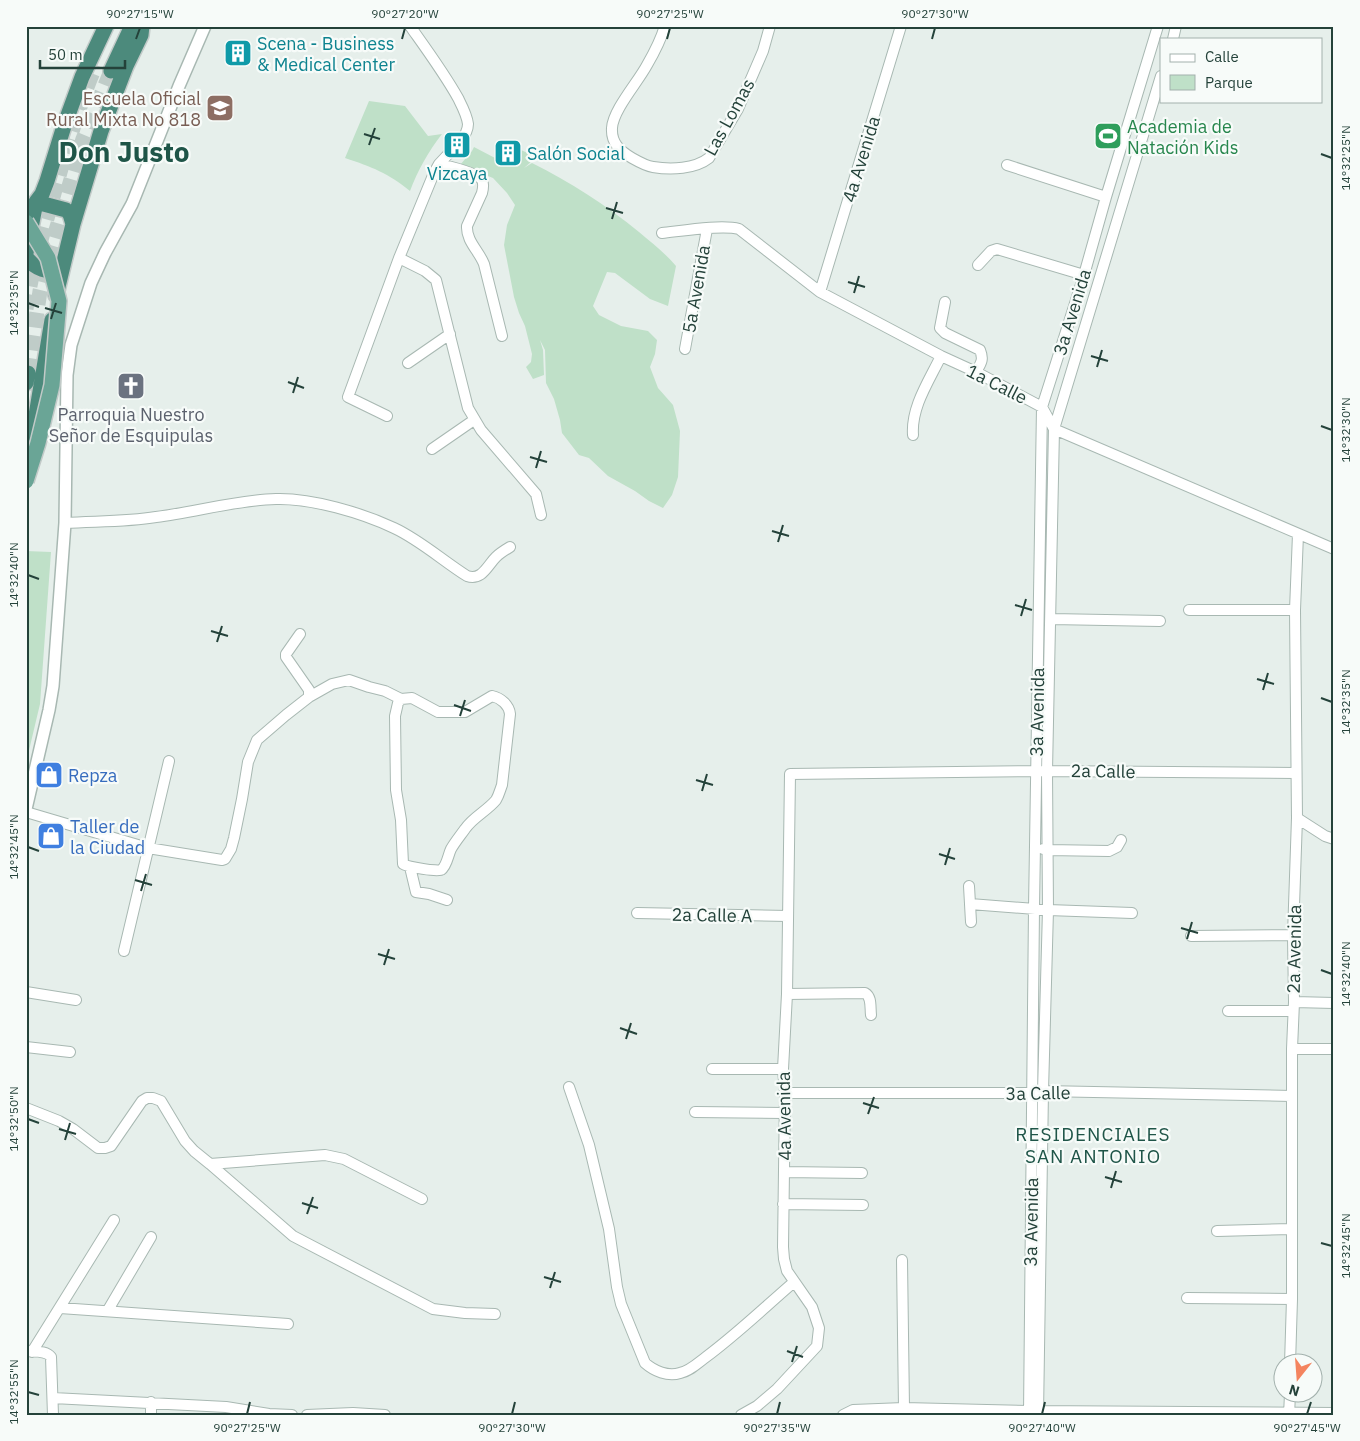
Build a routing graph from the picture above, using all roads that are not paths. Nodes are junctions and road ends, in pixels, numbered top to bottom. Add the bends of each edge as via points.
1 (106, 26) edge
2 (116, 26) edge
3 (205, 26) edge
4 (410, 26) edge
5 (665, 26) edge
6 (770, 26) edge
7 (902, 26) edge
8 (1158, 26) edge
9 (140, 28) edge
10 (96, 66) tunnel mouth
11 (111, 71) tunnel mouth
12 (1160, 79) edge
13 (440, 164) junction
14 (1006, 165) dead end
15 (1106, 197) junction
16 (36, 202) junction
17 (26, 222) edge
18 (73, 224) junction
19 (707, 228) junction
20 (662, 233) dead end
21 (26, 253) edge
22 (26, 257) edge
23 (399, 258) junction
24 (978, 265) dead end
25 (62, 268) junction
26 (1084, 275) junction
27 (820, 292) junction
28 (945, 302) dead end
29 (450, 334) junction
30 (502, 336) dead end
31 (685, 349) dead end
32 (941, 356) junction
33 (408, 363) dead end
34 (976, 372) junction
35 (1042, 407) junction
36 (387, 416) dead end
37 (474, 420) junction
38 (1054, 429) junction
39 (913, 435) dead end
40 (432, 450) dead end
41 (1041, 462) junction
42 (1054, 463) junction
43 (26, 476) edge
44 (26, 481) edge
45 (541, 515) dead end
46 (65, 523) junction
47 (1298, 534) junction
48 (510, 547) dead end
49 (1334, 549) edge
50 (1189, 610) dead end
51 (1295, 610) junction
52 (1051, 619) junction
53 (1160, 620) dead end
54 (300, 634) dead end
55 (310, 698) junction
56 (402, 699) junction
57 (169, 761) dead end
58 (1042, 771) junction
59 (1296, 773) junction
60 (790, 774) joint
61 (26, 811) edge
62 (1297, 818) junction
63 (1334, 839) edge
64 (1121, 840) dead end
65 (1035, 846) junction
66 (148, 848) junction
67 (1048, 850) junction
68 (410, 867) junction
69 (969, 886) dead end
70 (446, 900) dead end
71 (970, 904) junction
72 (1034, 908) junction
73 (1048, 910) junction
74 (637, 913) dead end
75 (1132, 913) dead end
76 (788, 916) junction
77 (970, 922) dead end
78 (1293, 935) junction
79 (1191, 936) dead end
80 (124, 951) dead end
81 (1034, 991) junction
82 (26, 992) edge
83 (1047, 992) junction
84 (787, 994) junction
85 (76, 1000) dead end
86 (1334, 1003) edge
87 (1294, 1007) junction
88 (1228, 1011) dead end
89 (871, 1015) dead end
90 (26, 1046) edge
91 (1292, 1049) junction
92 (1334, 1049) edge
93 (70, 1052) dead end
94 (712, 1069) dead end
95 (783, 1069) junction
96 (569, 1087) dead end
97 (1038, 1092) junction
98 (785, 1093) junction
99 (1292, 1096) junction
100 (26, 1108) edge
101 (694, 1112) dead end
102 (784, 1113) junction
103 (210, 1164) junction
104 (784, 1172) junction
105 (862, 1173) dead end
106 (422, 1199) dead end
107 (783, 1204) junction
108 (863, 1205) dead end
109 (114, 1220) dead end
110 (1292, 1229) junction
111 (1218, 1231) dead end
112 (151, 1237) dead end
113 (902, 1260) dead end
114 (794, 1282) junction
115 (1187, 1298) dead end
116 (1292, 1299) junction
117 (60, 1308) junction
118 (108, 1310) junction
119 (495, 1314) dead end
120 (288, 1324) dead end
121 (29, 1352) edge
122 (1290, 1354) edge
123 (53, 1398) junction
124 (151, 1402) junction
125 (904, 1408) junction
126 (1034, 1413) edge
127 (1334, 1413) edge
128 (1289, 1414) edge
129 (53, 1415) edge
130 (151, 1415) edge
131 (292, 1415) edge
132 (307, 1415) edge
133 (385, 1415) edge
134 (741, 1415) edge
135 (843, 1415) edge

1 - 16 highway via 64,126 48,181
2 - 10 highway
3 - 46 street via 132,204 91,283 71,344 67,376
4 - 13 street via 441,69 467,119 466,134
5 - 6 street, Las Lomas via 648,64 615,116 612,131 622,152 644,164 668,168 697,165 709,158 738,109
7 - 27 street, 4a Avenida
8 - 15 street, 3a Avenida
9 - 11 highway
9 - 18 highway via 101,130
12 - 38 street, 3a Avenida
13 - 23 street
13 - 30 street via 482,180 482,193 467,231 484,264
14 - 15 street
15 - 26 street, 3a Avenida
16 - 18 highway via 66,210
16 - 21 highway
17 - 44 main road, bridge via 48,258 59,301 52,385
18 - 25 highway
19 - 20 street, 1a Calle
19 - 27 street, 1a Calle via 739,229
19 - 31 street, 5a Avenida
22 - 25 highway via 39,268 54,271
23 - 29 street via 436,280
23 - 36 street via 348,398
24 - 26 street via 997,249
25 - 43 highway
26 - 35 street, 3a Avenida
27 - 32 street, 1a Calle
28 - 34 street via 940,328 980,350 982,362
29 - 33 street
29 - 37 street via 468,408
32 - 34 street, 1a Calle
32 - 39 street via 918,402
34 - 35 street, 1a Calle
35 - 38 street, 1a Calle
35 - 41 street, 3a Avenida
37 - 40 street
37 - 45 street via 536,494
38 - 42 street, 3a Avenida
38 - 47 street
41 - 42 street
41 - 58 street, 3a Avenida
42 - 52 street, 3a Avenida
46 - 48 street via 155,518 254,500 279,499 353,512 394,528 473,578
46 - 61 street via 53,686
47 - 49 street
47 - 51 street, 2a Avenida
50 - 51 street
51 - 59 street, 2a Avenida
52 - 53 street
52 - 58 street, 3a Avenida
54 - 55 street via 286,657 309,690
55 - 56 street via 332,684 349,680
55 - 66 street via 257,740 248,762 234,838 226,858
56 - 68 street via 395,716 396,790 404,864
56 - 68 street via 412,698 438,712 465,712 492,696 509,707 510,714 502,785 496,800 470,823 451,848 444,868 436,871
57 - 66 street
58 - 59 street, 2a Calle
58 - 60 street, 2a Calle
58 - 65 street, 3a Avenida
58 - 67 street, 3a Avenida
59 - 62 street, 2a Avenida
60 - 76 street, 4a Avenida
61 - 66 street
62 - 63 street
62 - 78 street, 2a Avenida
64 - 67 street via 1109,851
65 - 67 street
65 - 72 street, 3a Avenida
66 - 80 street
67 - 73 street, 3a Avenida
68 - 70 street via 416,892
69 - 71 street
71 - 72 street
71 - 77 street
72 - 73 street
72 - 81 street, 3a Avenida
73 - 75 street
73 - 83 street, 3a Avenida
74 - 76 street, 2a Calle A
76 - 84 street, 4a Avenida
78 - 79 street
78 - 87 street, 2a Avenida
81 - 83 street
81 - 97 street, 3a Avenida
82 - 85 street
83 - 97 street, 3a Avenida
84 - 89 street via 865,993 870,999
84 - 95 street, 4a Avenida
86 - 87 street
87 - 88 street
87 - 91 street, 2a Avenida
90 - 93 street
91 - 92 street
91 - 99 street, 2a Avenida
94 - 95 street
95 - 98 street, 4a Avenida
96 - 114 street via 589,1145 609,1229 617,1287 645,1363 650,1368 675,1374 688,1370 727,1341
97 - 98 street, 3a Calle
97 - 99 street, 3a Calle
97 - 126 street, 3a Avenida
98 - 102 street, 4a Avenida
99 - 110 street, 2a Avenida
100 - 103 street via 59,1121 98,1148 105,1148 111,1146 142,1101 153,1098 161,1101 186,1141
101 - 102 street
102 - 104 street, 4a Avenida
103 - 106 street via 324,1155 344,1159
103 - 119 street via 294,1236 433,1310
104 - 105 street
104 - 107 street, 4a Avenida
107 - 108 street
107 - 114 street, 4a Avenida via 784,1259
109 - 117 street
110 - 111 street
110 - 116 street, 2a Avenida
112 - 118 street
113 - 125 street
114 - 134 street, 4a Avenida via 812,1307 819,1328 817,1346 777,1389
115 - 116 street
116 - 122 street, 2a Avenida
117 - 118 street
117 - 121 street
118 - 120 street
121 - 123 street via 46,1353 51,1357
123 - 124 street
123 - 129 street
124 - 130 street
124 - 131 street
125 - 126 street
125 - 135 street via 853,1410
126 - 128 street
127 - 128 street
132 - 133 street

